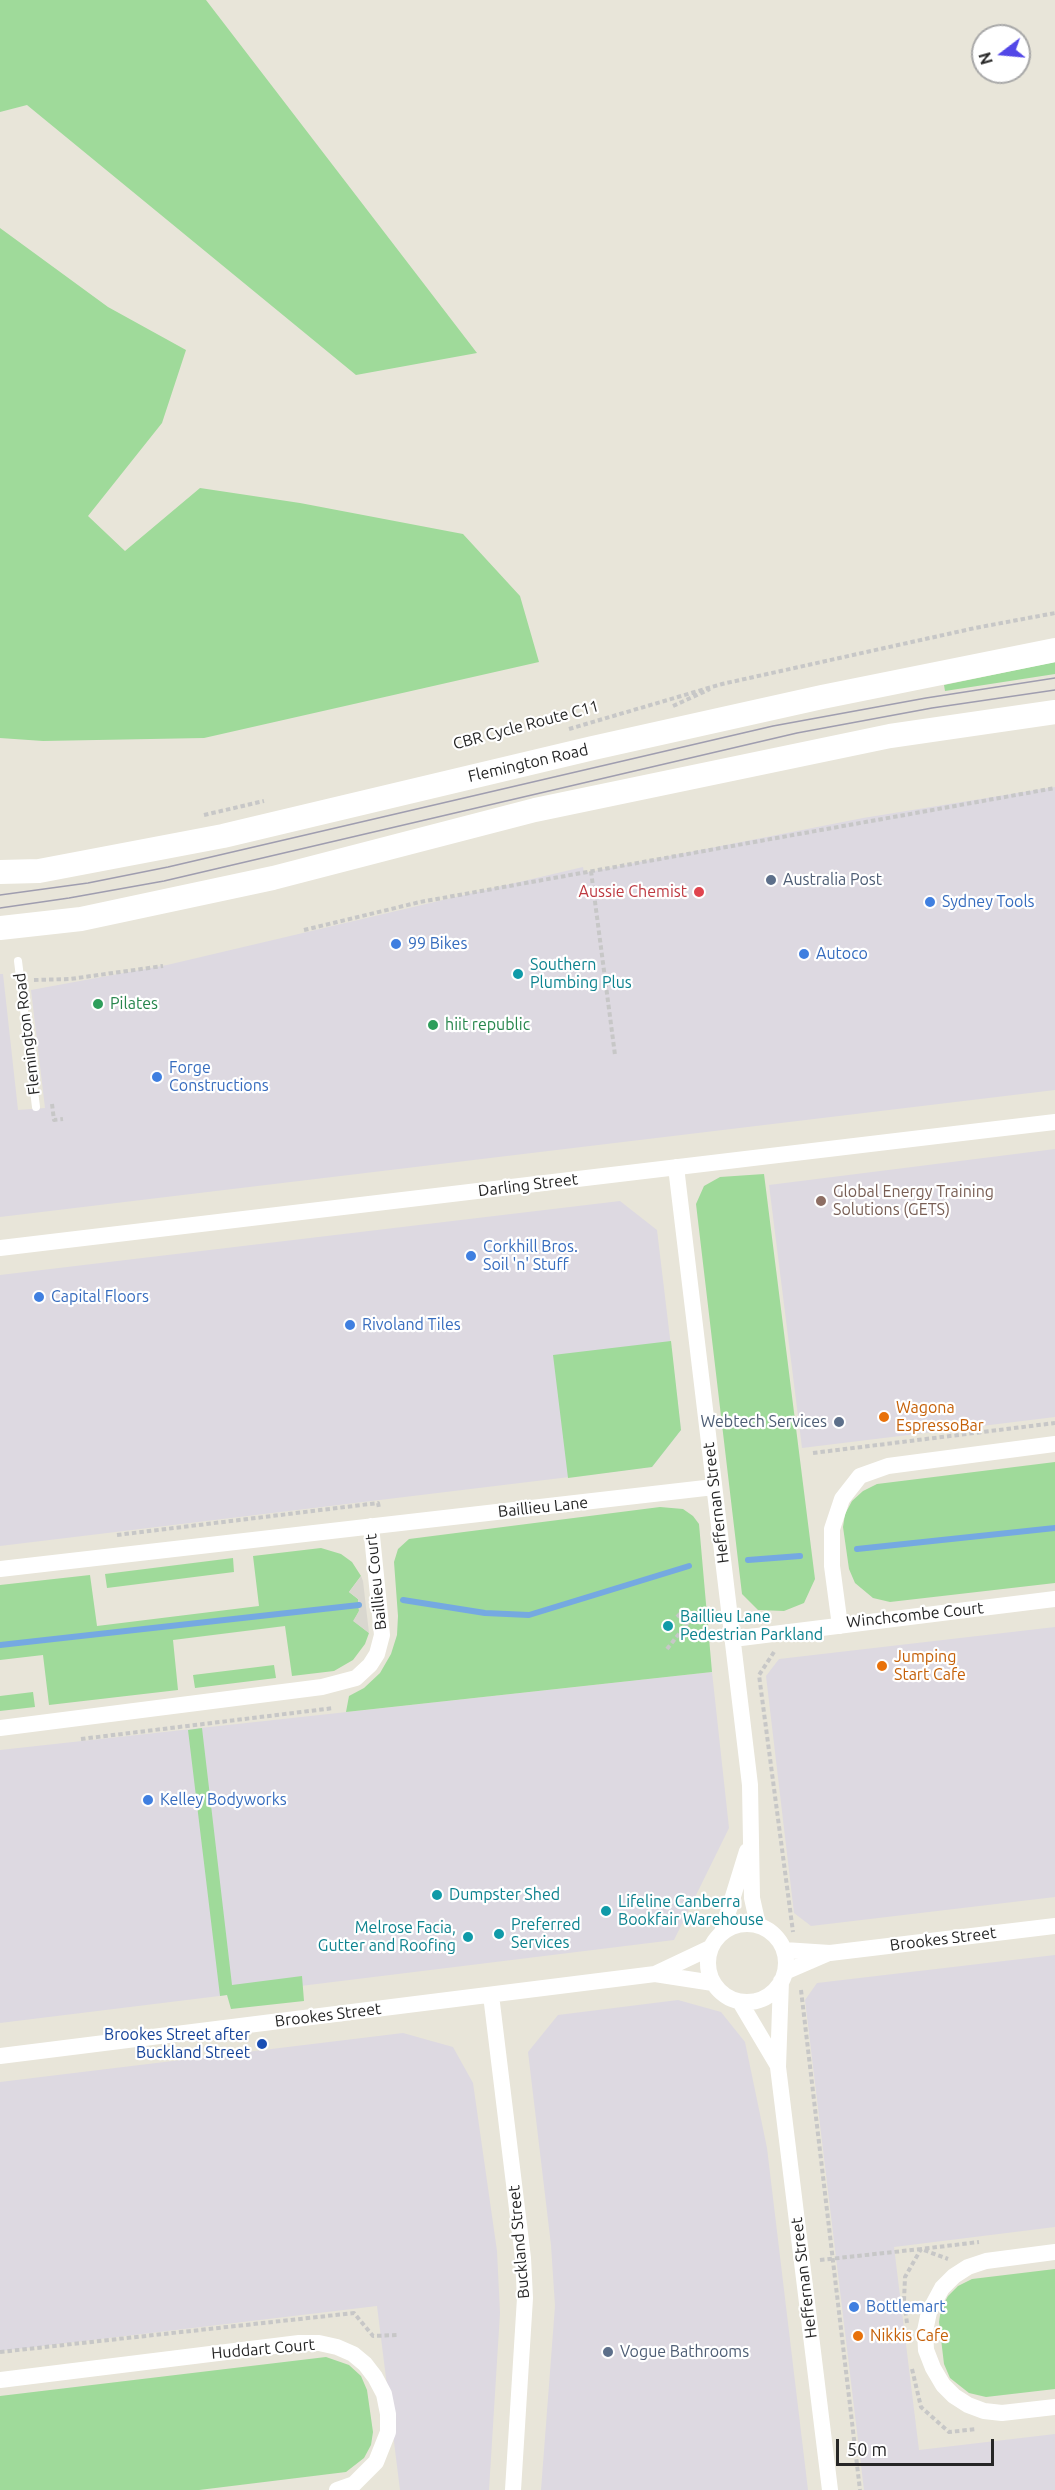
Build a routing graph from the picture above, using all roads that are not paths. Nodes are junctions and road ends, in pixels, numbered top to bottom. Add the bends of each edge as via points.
1 (1055, 650) edge
2 (1055, 712) edge
3 (39, 871) junction
4 (0, 872) edge
5 (0, 879) edge
6 (0, 928) edge
7 (18, 961) dead end
8 (36, 1107) dead end
9 (1055, 1122) edge
10 (676, 1167) junction
11 (0, 1248) edge
12 (1055, 1444) edge
13 (714, 1487) junction
14 (371, 1526) junction
15 (0, 1569) edge
16 (1055, 1599) edge
17 (840, 1626) junction
18 (733, 1639) junction
19 (0, 1728) edge
20 (750, 1839) junction
21 (758, 1925) junction
22 (1055, 1926) edge
23 (722, 1932) junction
24 (710, 1948) junction
25 (790, 1950) junction
26 (830, 1953) junction
27 (655, 1974) junction
28 (788, 1974) junction
29 (713, 1983) junction
30 (491, 1995) junction
31 (740, 2001) junction
32 (0, 2056) edge
33 (778, 2067) junction
34 (1055, 2252) edge
35 (0, 2380) edge
36 (1055, 2407) edge
37 (337, 2490) edge
38 (513, 2490) edge
39 (830, 2490) edge

1 - 3 main road, Flemington Road via 592,748 223,836
2 - 6 main road via 890,736 536,810 273,878 81,919
3 - 4 main road, Flemington Road
3 - 5 main road
7 - 8 lane, Flemington Road
9 - 10 street, Darling Street
10 - 11 street, Darling Street
10 - 13 street, Heffernan Street
12 - 17 street, Winchcombe Court via 888,1466 860,1476 842,1499 832,1528 832,1566
13 - 14 street, Baillieu Lane
13 - 18 street, Heffernan Street
14 - 15 street, Baillieu Court
14 - 19 street, Baillieu Court via 381,1646 370,1665 356,1678 322,1688
16 - 17 street, Winchcombe Court
17 - 18 street
18 - 20 street, Heffernan Street via 750,1785
20 - 21 street, Heffernan Street via 752,1898
20 - 23 street, Heffernan Street
21 - 23 street via 733,1925
21 - 25 street
22 - 26 street, Brookes Street
23 - 24 street
24 - 27 street, Brookes Street
24 - 29 street via 708,1972
25 - 26 street, Brookes Street
25 - 28 street
26 - 28 street, Brookes Street
27 - 29 street, Brookes Street
27 - 30 street, Brookes Street
28 - 31 street via 764,1998
28 - 33 street, Heffernan Street
29 - 31 street via 730,1998
30 - 32 street, Brookes Street
30 - 38 street, Buckland Street via 525,2298
31 - 33 street, Heffernan Street
33 - 39 street, Heffernan Street
34 - 36 street via 986,2260 968,2266 942,2288 929,2312 925,2331 926,2350 933,2368 943,2385 968,2405 1002,2413
35 - 37 street, Huddart Court via 299,2343 337,2347 353,2354 375,2377 388,2414 388,2432 376,2462 354,2484

